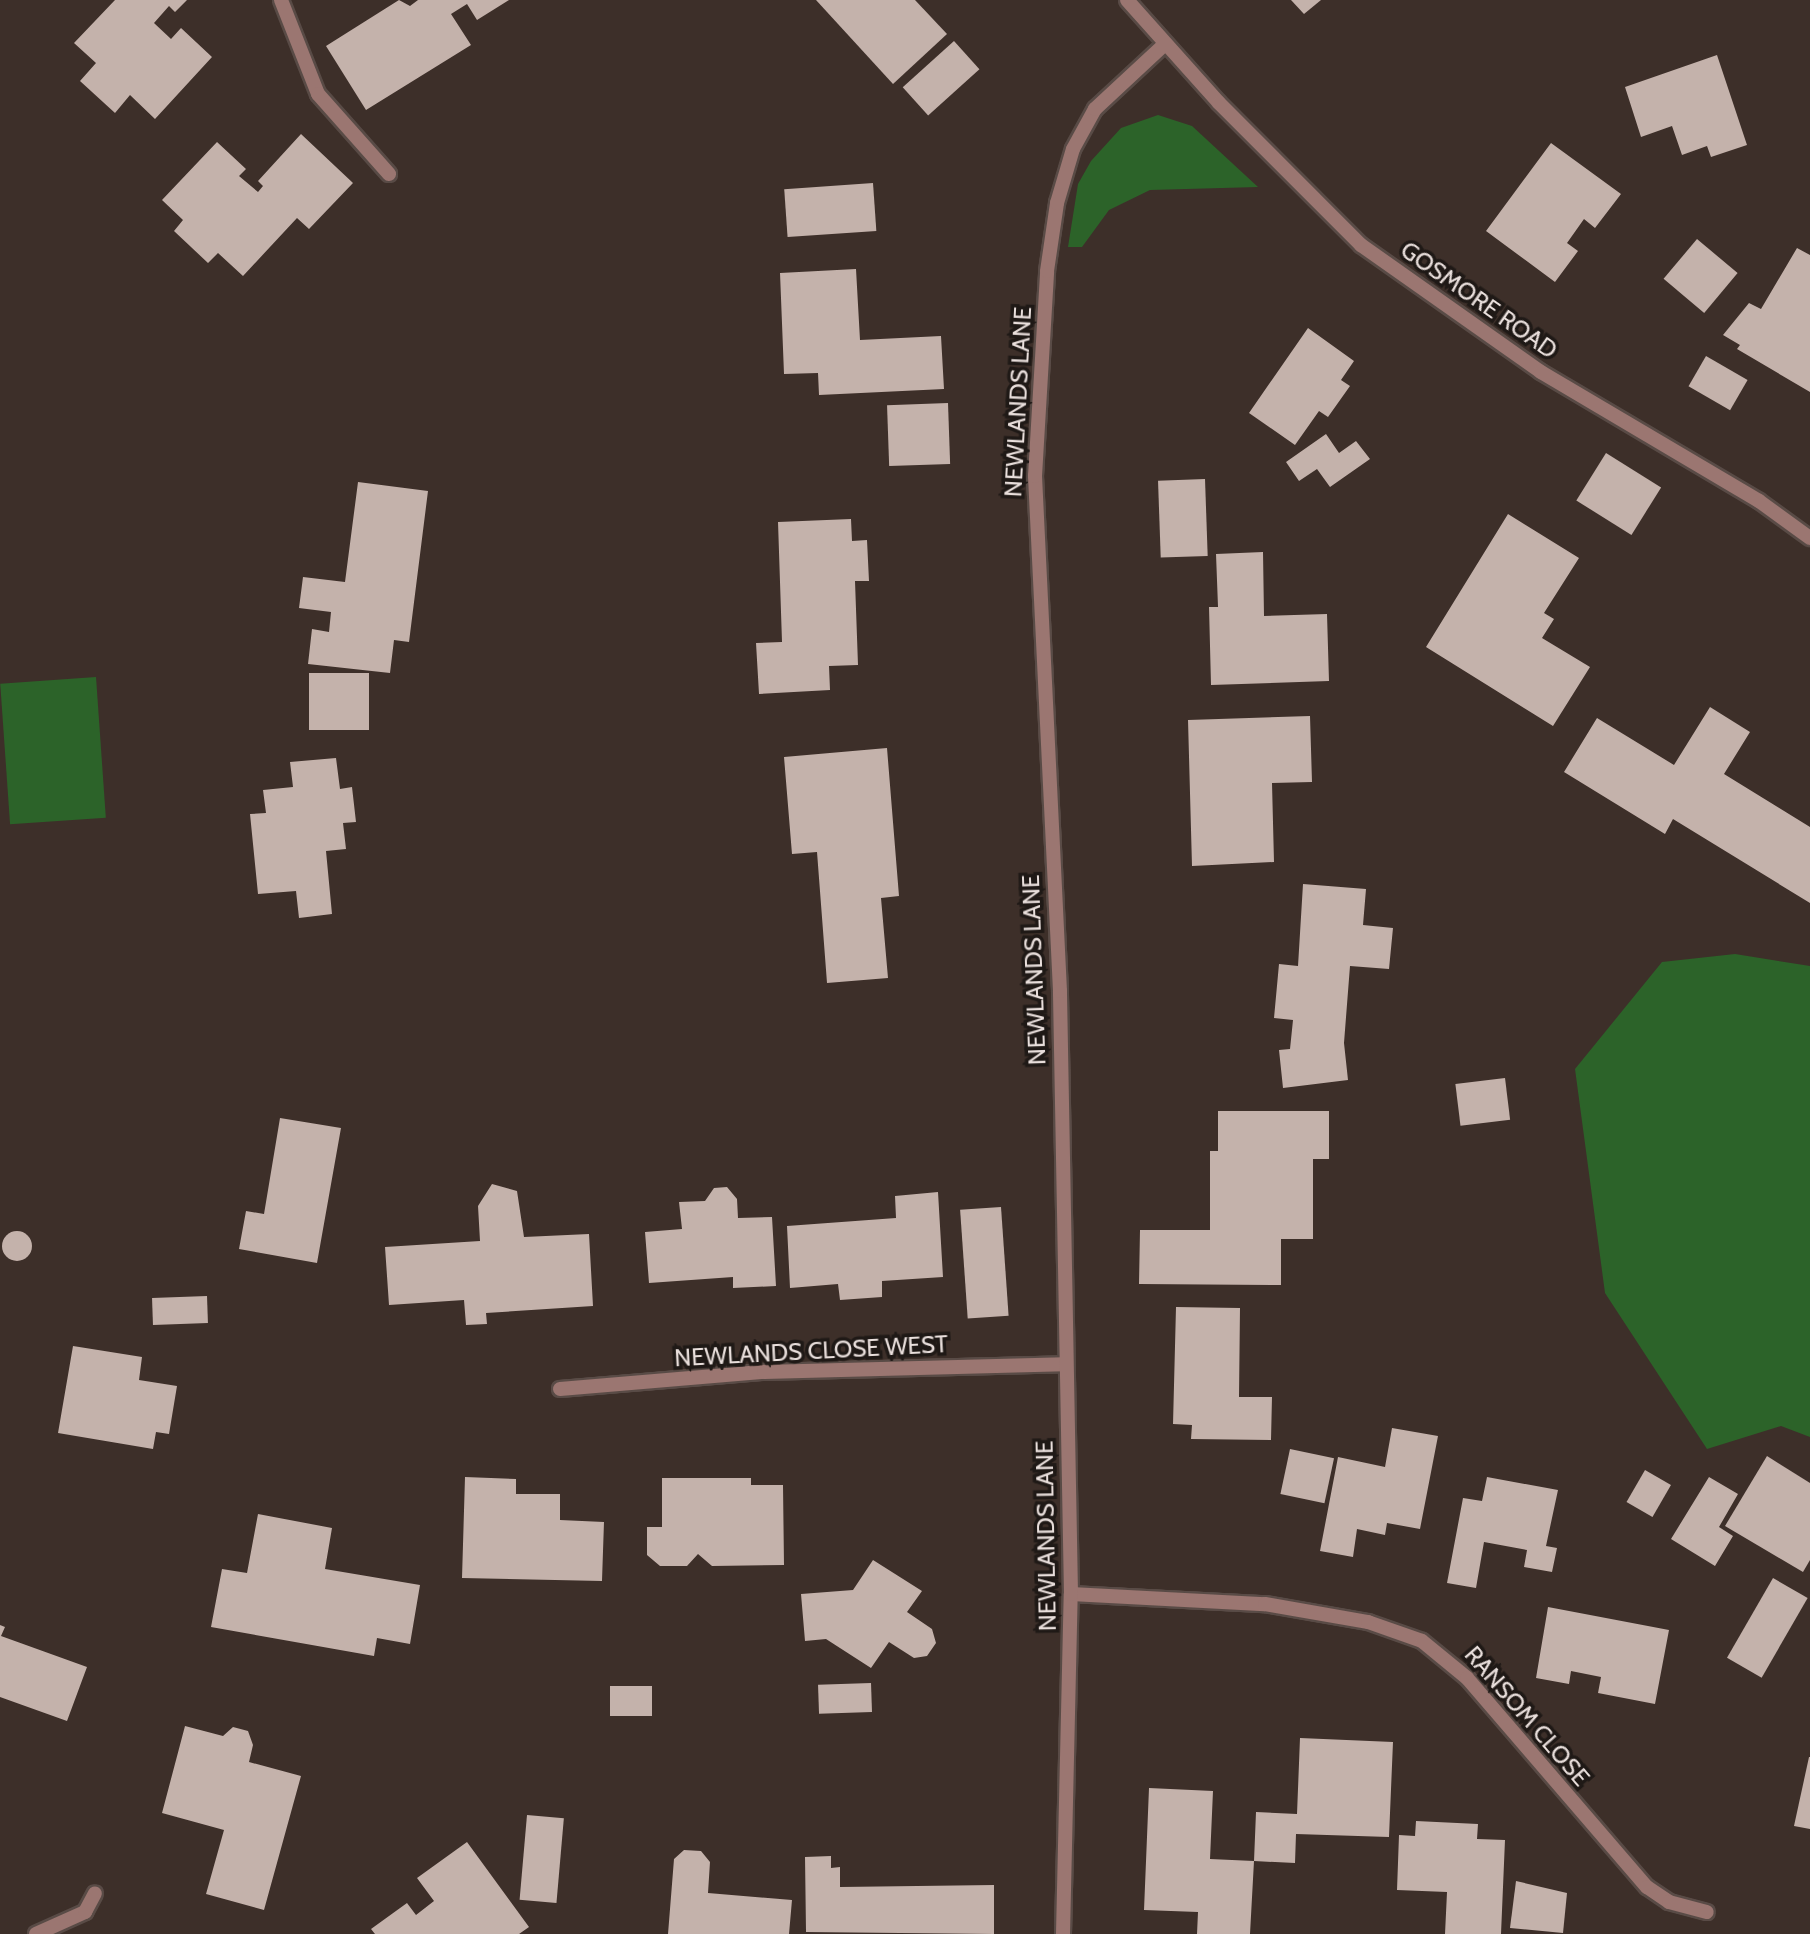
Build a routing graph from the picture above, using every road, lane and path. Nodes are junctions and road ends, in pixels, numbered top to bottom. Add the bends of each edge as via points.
1 (281, 0) edge
2 (1127, 0) edge
3 (1165, 44) junction
4 (389, 174) dead end
5 (1810, 538) edge
6 (1065, 1364) junction
7 (560, 1389) dead end
8 (1071, 1594) junction
9 (95, 1894) dead end
10 (1707, 1912) dead end
11 (36, 1934) edge
12 (1063, 1934) edge

1 - 4 street via 318,94
2 - 3 street, GOSMORE ROAD
3 - 5 street, GOSMORE ROAD via 1362,245 1541,372 1759,501
3 - 6 street, NEWLANDS LANE via 1095,109 1073,149 1057,203 1047,271 1035,476 1060,991
6 - 7 street, NEWLANDS CLOSE WEST via 764,1371
6 - 8 street, NEWLANDS LANE
8 - 10 street, RANSOM CLOSE via 1265,1604 1368,1622 1422,1641 1467,1678 1647,1887 1669,1902
8 - 12 street, NEWLANDS LANE
9 - 11 street via 85,1912

